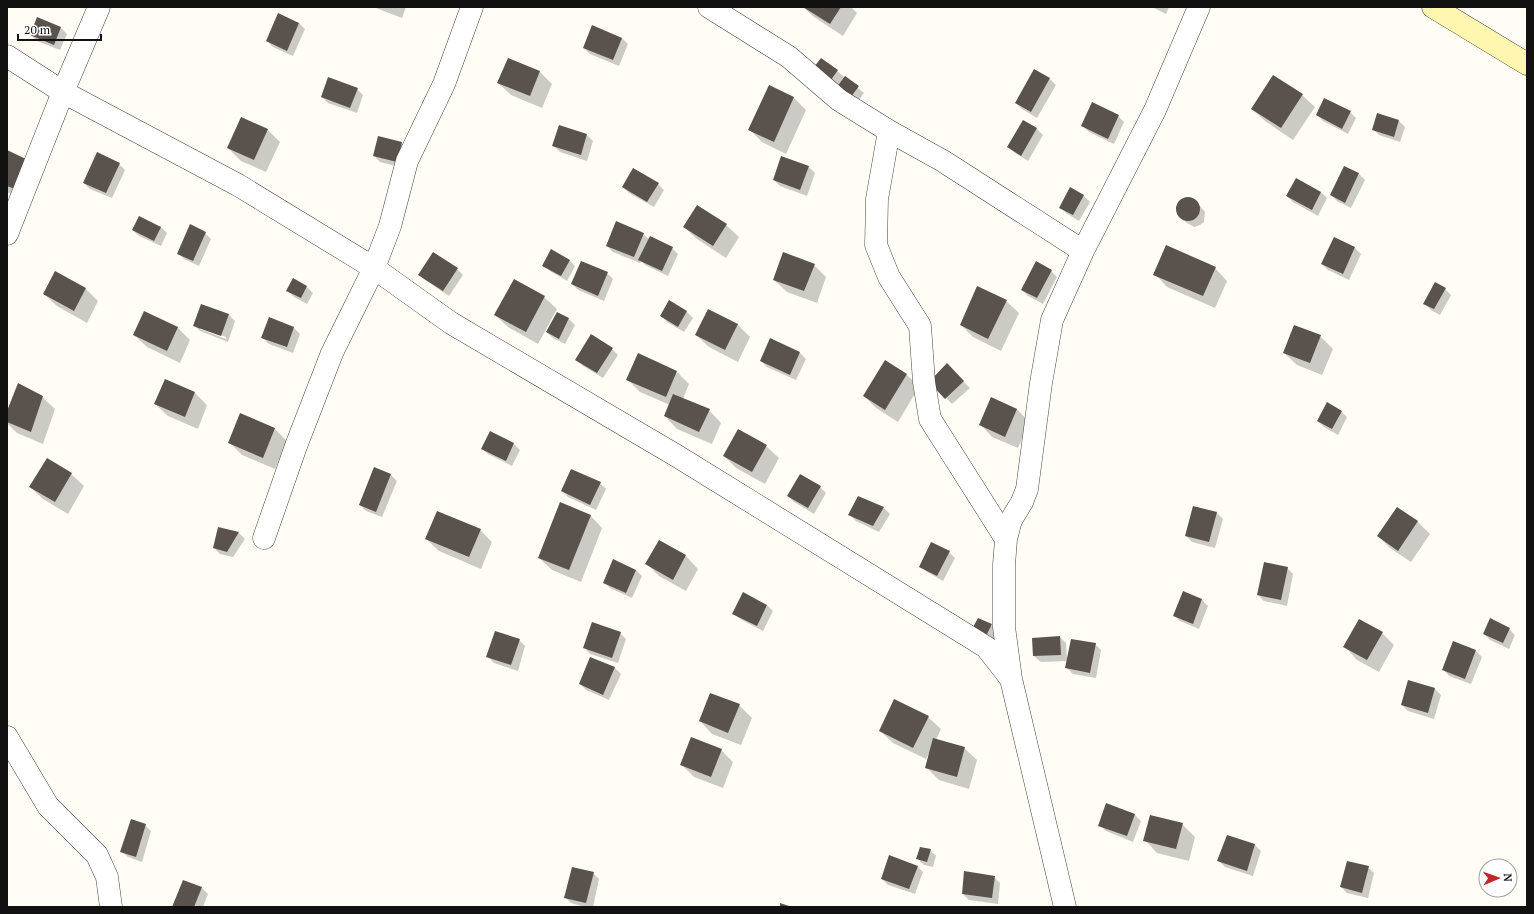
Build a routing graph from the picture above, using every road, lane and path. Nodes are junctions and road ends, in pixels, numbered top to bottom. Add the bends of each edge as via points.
1 (99, 7) edge
2 (472, 7) edge
3 (709, 7) edge
4 (1199, 7) edge
5 (1433, 7) edge
6 (7, 56) edge
7 (1527, 64) edge
8 (63, 92) junction
9 (889, 131) junction
10 (7, 234) edge
11 (1082, 251) junction
12 (374, 268) junction
13 (264, 538) dead end
14 (1006, 539) junction
15 (1011, 679) junction
16 (7, 737) edge
17 (110, 907) edge
18 (1065, 907) edge

1 - 8 street
2 - 12 street via 444,84 407,161 390,226
3 - 9 street via 789,57 840,100
4 - 11 street via 1156,110
5 - 7 main road
6 - 8 street
8 - 10 street
8 - 12 street via 238,185
9 - 11 street via 943,161
9 - 14 street via 877,199 876,245 889,277 920,326 924,382 930,419
11 - 14 street via 1052,320 1027,489 1011,520
12 - 13 street via 332,353
12 - 15 street via 450,323 677,456 986,648
14 - 15 street via 1004,627
15 - 18 street
16 - 17 street via 48,806 97,855 106,877

